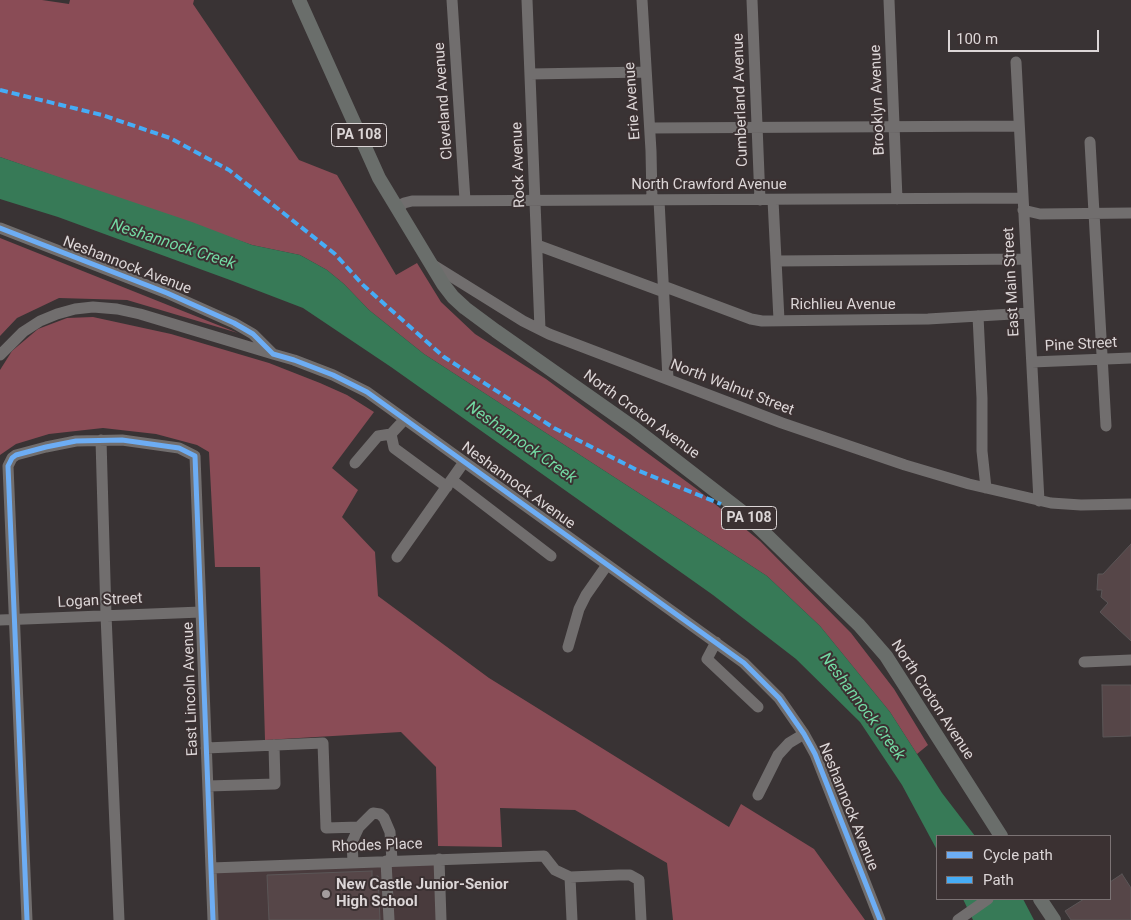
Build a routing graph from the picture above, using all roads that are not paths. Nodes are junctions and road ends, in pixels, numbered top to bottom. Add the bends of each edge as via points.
1 (299, 0) edge
2 (452, 0) edge
3 (528, 0) edge
4 (642, 0) edge
5 (752, 0) edge
6 (889, 0) edge
7 (1016, 62) dead end
8 (646, 72) junction
9 (530, 74) junction
10 (1019, 126) junction
11 (650, 128) junction
12 (894, 128) junction
13 (757, 129) junction
14 (1090, 142) dead end
15 (898, 199) junction
16 (465, 200) junction
17 (535, 200) junction
18 (656, 200) junction
19 (760, 200) junction
20 (773, 200) junction
21 (1023, 204) junction
22 (398, 208) junction
23 (1131, 213) edge
24 (1094, 214) junction
25 (0, 228) edge
26 (537, 245) junction
27 (1026, 259) junction
28 (776, 261) junction
29 (431, 264) junction
30 (663, 289) junction
31 (1029, 313) junction
32 (978, 316) junction
33 (779, 320) junction
34 (540, 329) junction
35 (273, 354) junction
36 (0, 355) edge
37 (1131, 358) edge
38 (1102, 359) junction
39 (1032, 362) junction
40 (668, 379) junction
41 (405, 420) junction
42 (1106, 426) dead end
43 (391, 434) junction
44 (101, 440) junction
45 (464, 462) junction
46 (355, 463) dead end
47 (450, 484) junction
48 (986, 488) junction
49 (1039, 501) junction
50 (1131, 504) edge
51 (551, 556) dead end
52 (397, 557) dead end
53 (607, 565) junction
54 (201, 612) junction
55 (106, 615) junction
56 (14, 619) junction
57 (0, 620) edge
58 (716, 642) junction
59 (568, 648) dead end
60 (1131, 660) edge
61 (1084, 662) dead end
62 (758, 707) dead end
63 (804, 734) junction
64 (274, 745) junction
65 (206, 748) junction
66 (208, 786) junction
67 (758, 795) dead end
68 (359, 827) junction
69 (1000, 835) edge
70 (439, 859) junction
71 (389, 860) junction
72 (353, 862) junction
73 (211, 868) junction
74 (570, 877) junction
75 (987, 900) edge
76 (1041, 900) edge
77 (26, 920) edge
78 (119, 920) edge
79 (213, 920) edge
80 (389, 920) edge
81 (441, 920) edge
82 (572, 920) edge
83 (641, 920) edge
84 (880, 920) edge
85 (958, 920) edge
86 (1054, 920) edge

1 - 22 main road, North Croton Avenue / PA 108 via 368,155
2 - 16 street, Cleveland Avenue
3 - 9 street, Rock Avenue
4 - 8 street, Erie Avenue
5 - 13 street, Cumberland Avenue
6 - 12 street, Brooklyn Avenue
7 - 10 street, East Main Street
8 - 9 street
8 - 11 street, Erie Avenue
9 - 17 street, Rock Avenue
10 - 12 street
10 - 21 street, East Main Street
11 - 13 street
11 - 18 street, Erie Avenue
12 - 13 street
12 - 15 street, Brooklyn Avenue
13 - 19 street, Cumberland Avenue
14 - 24 street
15 - 20 street, North Crawford Avenue
15 - 21 street, North Crawford Avenue
16 - 17 street, North Crawford Avenue
16 - 22 street, North Crawford Avenue via 412,201
17 - 18 street, North Crawford Avenue
17 - 26 street, Rock Avenue
18 - 19 street, North Crawford Avenue
18 - 30 street, Erie Avenue
19 - 20 street, North Crawford Avenue
20 - 28 street
21 - 24 street, North Crawford Avenue via 1040,214
21 - 27 street, East Main Street
22 - 29 main road, North Croton Avenue / PA 108
23 - 24 street, North Crawford Avenue
24 - 38 street
25 - 35 street, Neshannock Avenue via 234,323 253,334
26 - 30 street, Richlieu Avenue
26 - 34 street, Rock Avenue
27 - 28 street
27 - 31 street, East Main Street
28 - 33 street
29 - 34 street, North Walnut Street
29 - 69 main road, North Croton Avenue / PA 108 via 443,284 465,308 634,428 745,514 859,625 886,656
30 - 33 street, Richlieu Avenue via 751,319
30 - 40 street, Erie Avenue
31 - 32 street, Richlieu Avenue
31 - 39 street, East Main Street
32 - 33 street, Richlieu Avenue
32 - 48 street
34 - 40 street, North Walnut Street
35 - 36 street via 140,314 93,307 75,309 40,321 23,332
35 - 41 street, Neshannock Avenue via 347,381
37 - 38 street, Pine Street
38 - 39 street, Pine Street
38 - 42 street
39 - 49 street, East Main Street
40 - 48 street, North Walnut Street via 782,423 917,469
41 - 43 street
41 - 45 street, Neshannock Avenue
43 - 46 street via 378,436
43 - 47 street via 394,448
44 - 54 street, East Lincoln Avenue via 151,443 179,448 195,456
44 - 55 street
44 - 56 street via 46,447 16,455 10,460
45 - 47 street
45 - 53 street, Neshannock Avenue
47 - 51 street
47 - 52 street
48 - 49 street, North Walnut Street
49 - 50 street, North Walnut Street via 1062,505
53 - 58 street, Neshannock Avenue
53 - 59 street via 579,609
54 - 55 street, Logan Street
54 - 65 street, East Lincoln Avenue
55 - 56 street, Logan Street
55 - 78 street
56 - 57 street, Logan Street
56 - 77 street
58 - 62 street via 707,659
58 - 63 street, Neshannock Avenue via 766,683
60 - 61 street
63 - 67 street via 778,755
63 - 84 street, Neshannock Avenue via 815,754
64 - 65 street
64 - 66 street via 275,784
64 - 68 street via 323,744 326,828
65 - 66 street, East Lincoln Avenue
66 - 73 street, East Lincoln Avenue
68 - 71 street via 373,814 384,818 390,832
68 - 72 street via 352,842
70 - 71 street, Rhodes Place
70 - 74 street, Rhodes Place via 544,856 556,870
70 - 81 street
71 - 72 street, Rhodes Place
71 - 80 street
72 - 73 street, Rhodes Place
73 - 79 street, East Lincoln Avenue
74 - 82 street
74 - 83 street via 618,874 639,880
75 - 85 street
76 - 86 main road

